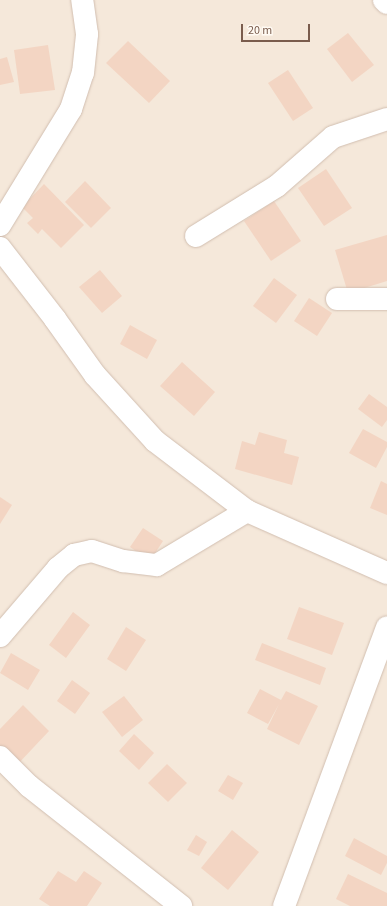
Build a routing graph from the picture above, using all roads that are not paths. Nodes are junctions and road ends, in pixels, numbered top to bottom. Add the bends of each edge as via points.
1 (82, 0) edge
2 (384, 0) edge
3 (387, 3) edge
4 (387, 119) edge
5 (0, 225) edge
6 (196, 236) dead end
7 (0, 248) edge
8 (337, 299) dead end
9 (387, 299) edge
10 (247, 511) junction
11 (387, 574) edge
12 (387, 628) edge
13 (0, 636) edge
14 (0, 757) edge
15 (181, 906) edge
16 (284, 906) edge

1 - 5 street via 87,34 83,73 71,109
2 - 3 street
4 - 6 street via 333,137 277,186
7 - 10 street via 95,375 155,441
8 - 9 street
10 - 11 street
10 - 13 street via 157,565 123,561 92,551 74,555 58,568
12 - 16 street
14 - 15 street via 29,786

